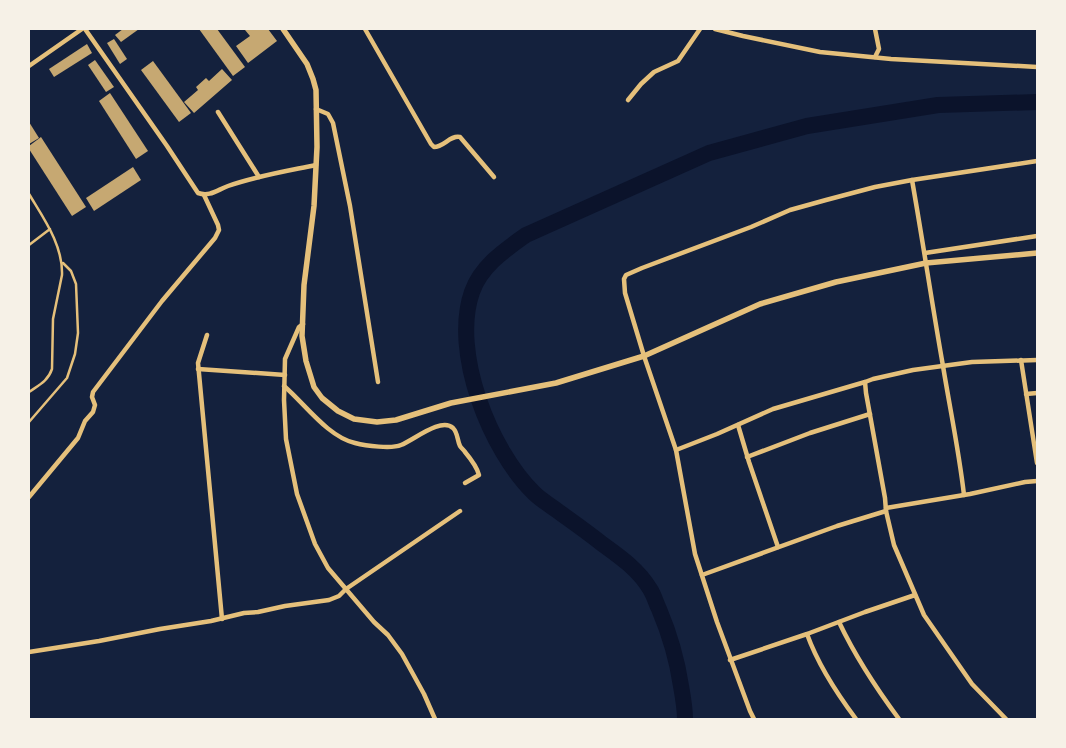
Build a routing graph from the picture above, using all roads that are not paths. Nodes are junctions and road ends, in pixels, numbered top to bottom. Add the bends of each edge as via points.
1 (84, 29) edge
2 (283, 29) edge
3 (365, 29) edge
4 (700, 29) edge
5 (715, 29) edge
6 (875, 29) edge
7 (875, 57) junction
8 (29, 66) edge
9 (1037, 67) edge
10 (628, 100) dead end
11 (316, 109) junction
12 (218, 112) dead end
13 (1037, 161) edge
14 (316, 165) junction
15 (259, 177) junction
16 (494, 177) dead end
17 (912, 180) junction
18 (29, 194) edge
19 (204, 195) junction
20 (50, 229) junction
21 (1037, 236) edge
22 (29, 246) edge
23 (925, 253) junction
24 (1037, 253) edge
25 (62, 262) junction
26 (926, 263) junction
27 (302, 324) junction
28 (207, 335) dead end
29 (644, 356) junction
30 (1021, 360) junction
31 (1037, 360) edge
32 (943, 366) junction
33 (198, 369) junction
34 (285, 375) junction
35 (378, 382) dead end
36 (865, 382) junction
37 (284, 386) junction
38 (29, 392) edge
39 (1037, 393) edge
40 (1026, 394) junction
41 (870, 414) junction
42 (29, 422) edge
43 (738, 425) junction
44 (676, 450) junction
45 (747, 457) junction
46 (1037, 463) edge
47 (1037, 481) edge
48 (465, 484) dead end
49 (964, 495) junction
50 (29, 497) edge
51 (886, 509) junction
52 (460, 511) dead end
53 (778, 547) junction
54 (702, 575) junction
55 (346, 589) junction
56 (915, 595) junction
57 (222, 619) junction
58 (839, 622) junction
59 (807, 634) junction
60 (29, 652) edge
61 (730, 660) junction
62 (435, 719) edge
63 (754, 719) edge
64 (856, 719) edge
65 (899, 719) edge
66 (1006, 719) edge

1 - 8 street
1 - 19 street via 198,193
2 - 11 street via 307,64 316,90
3 - 16 street via 431,144 438,147 460,137
4 - 10 street via 678,60 654,72
5 - 7 street via 820,52
6 - 7 street via 879,49
7 - 9 street
11 - 14 street
11 - 35 street via 328,114 335,131
12 - 15 street
13 - 17 street
14 - 15 street
14 - 27 street
15 - 19 street
17 - 23 street
17 - 29 street via 790,210 626,275 625,293
18 - 20 lane
19 - 50 street via 218,225 215,238 93,392 93,412 78,438
20 - 22 lane
20 - 25 lane
21 - 23 street
23 - 26 street
24 - 26 street
25 - 38 lane via 53,318 52,369 46,382
25 - 42 lane via 71,271 76,284 78,333 75,354 67,378
26 - 29 street via 836,282 760,304
26 - 32 street
27 - 29 street via 306,361 314,387 338,411 365,421 396,420 451,404 556,383
27 - 34 street via 285,359
28 - 33 street
29 - 44 street
30 - 31 street
30 - 32 street
30 - 40 street
32 - 36 street
32 - 49 street
33 - 34 street
33 - 57 street
34 - 37 street
36 - 41 street
36 - 43 street via 773,410
37 - 48 street via 319,421 354,443 400,446 440,425 448,425 454,429 460,447 478,470 479,475
37 - 55 street via 286,439 297,494 315,544 328,568
39 - 40 street
40 - 46 street
41 - 45 street via 810,432
41 - 51 street
43 - 44 street
43 - 45 street
44 - 54 street via 695,554
45 - 53 street
47 - 49 street
49 - 51 street
51 - 53 street
51 - 56 street via 894,545
52 - 55 street
53 - 54 street
54 - 61 street
55 - 57 street via 329,600
55 - 62 street via 402,654
56 - 58 street
56 - 66 street via 924,615 972,684
57 - 60 street
58 - 59 street
58 - 65 street via 874,686
59 - 61 street
59 - 64 street via 812,648
61 - 63 street

